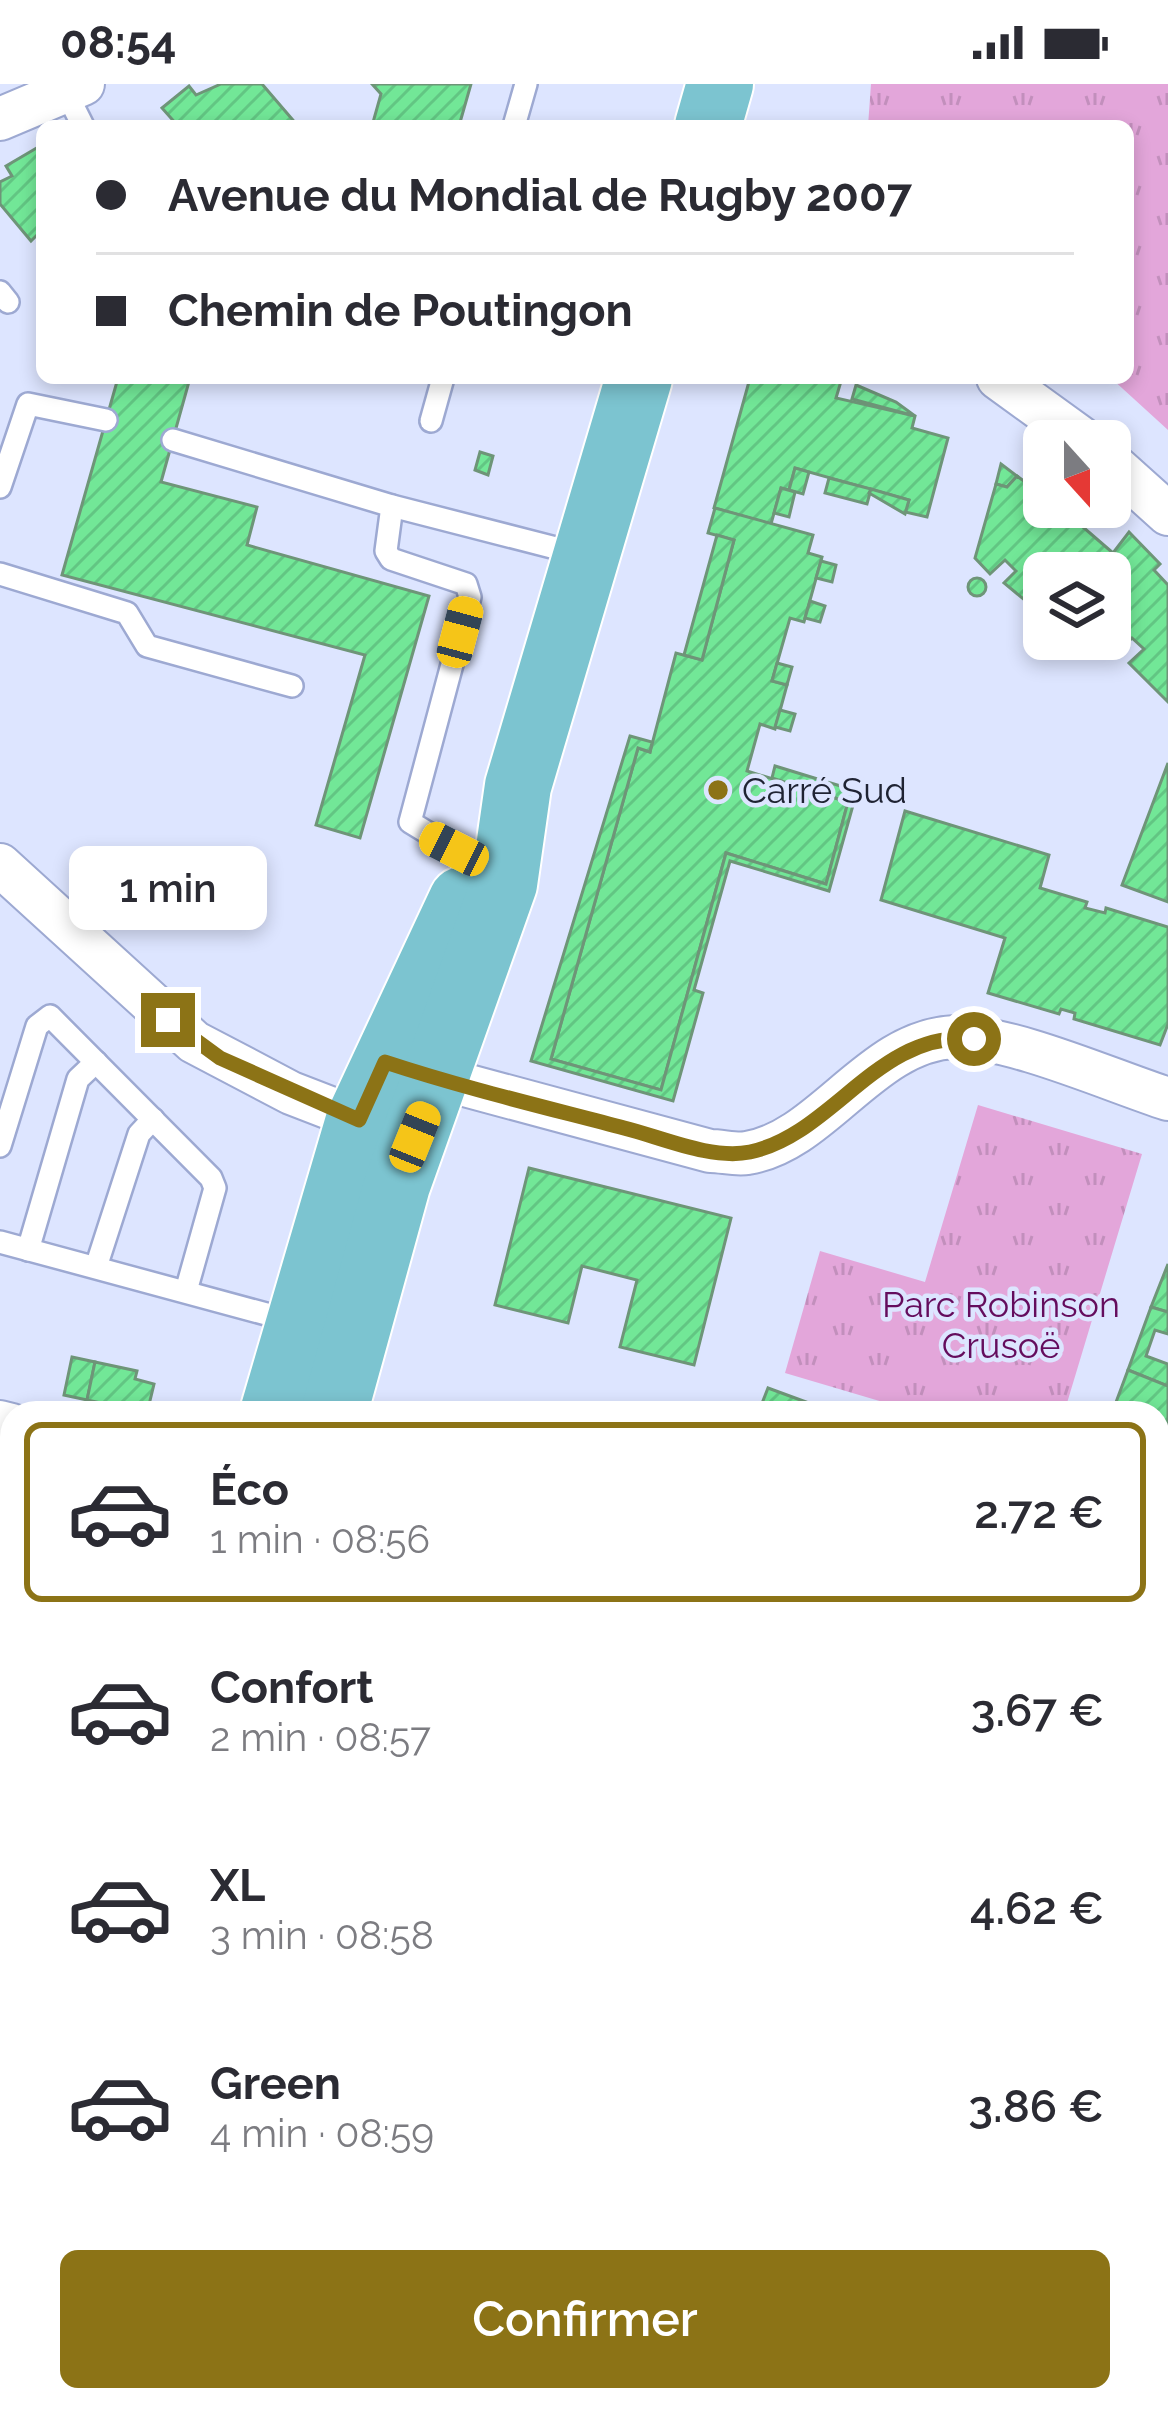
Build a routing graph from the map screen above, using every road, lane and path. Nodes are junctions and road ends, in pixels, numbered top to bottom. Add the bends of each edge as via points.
1 (526, 84) edge
2 (77, 101) edge
3 (0, 119) edge
4 (516, 120) edge
5 (441, 384) edge
6 (637, 384) edge
7 (1006, 384) edge
8 (1056, 420) edge
9 (106, 421) dead end
10 (431, 421) dead end
11 (172, 440) dead end
12 (1131, 481) edge
13 (0, 487) edge
14 (392, 506) junction
15 (1168, 514) edge
16 (585, 556) junction
17 (0, 574) edge
18 (292, 686) dead end
19 (518, 786) junction
20 (479, 864) junction
21 (0, 865) edge
22 (96, 1062) junction
23 (1168, 1099) edge
24 (400, 1100) junction
25 (152, 1119) junction
26 (0, 1146) edge
27 (0, 1242) edge
28 (28, 1250) junction
29 (96, 1267) junction
30 (187, 1291) junction
31 (298, 1322) junction
32 (276, 1401) edge
33 (337, 1401) edge

1 - 4 lane
2 - 3 street
5 - 10 lane
6 - 16 main road
7 - 8 street
9 - 13 lane via 28,404
11 - 14 lane
12 - 15 street
14 - 16 lane
14 - 20 lane via 391,559 466,584 470,597 410,822
16 - 19 main road
17 - 18 lane via 128,613 147,646
19 - 20 main road
19 - 24 main road via 504,884
20 - 24 main road
21 - 24 street via 194,1042 267,1082
22 - 25 lane
22 - 26 lane via 50,1016 38,1026
22 - 28 lane via 78,1078
23 - 24 street via 952,1037 895,1056 777,1143 746,1154
24 - 31 main road
24 - 33 main road
25 - 29 lane via 139,1134
25 - 30 lane via 215,1188
27 - 28 lane
28 - 29 lane
29 - 30 lane
30 - 31 lane
31 - 32 main road

